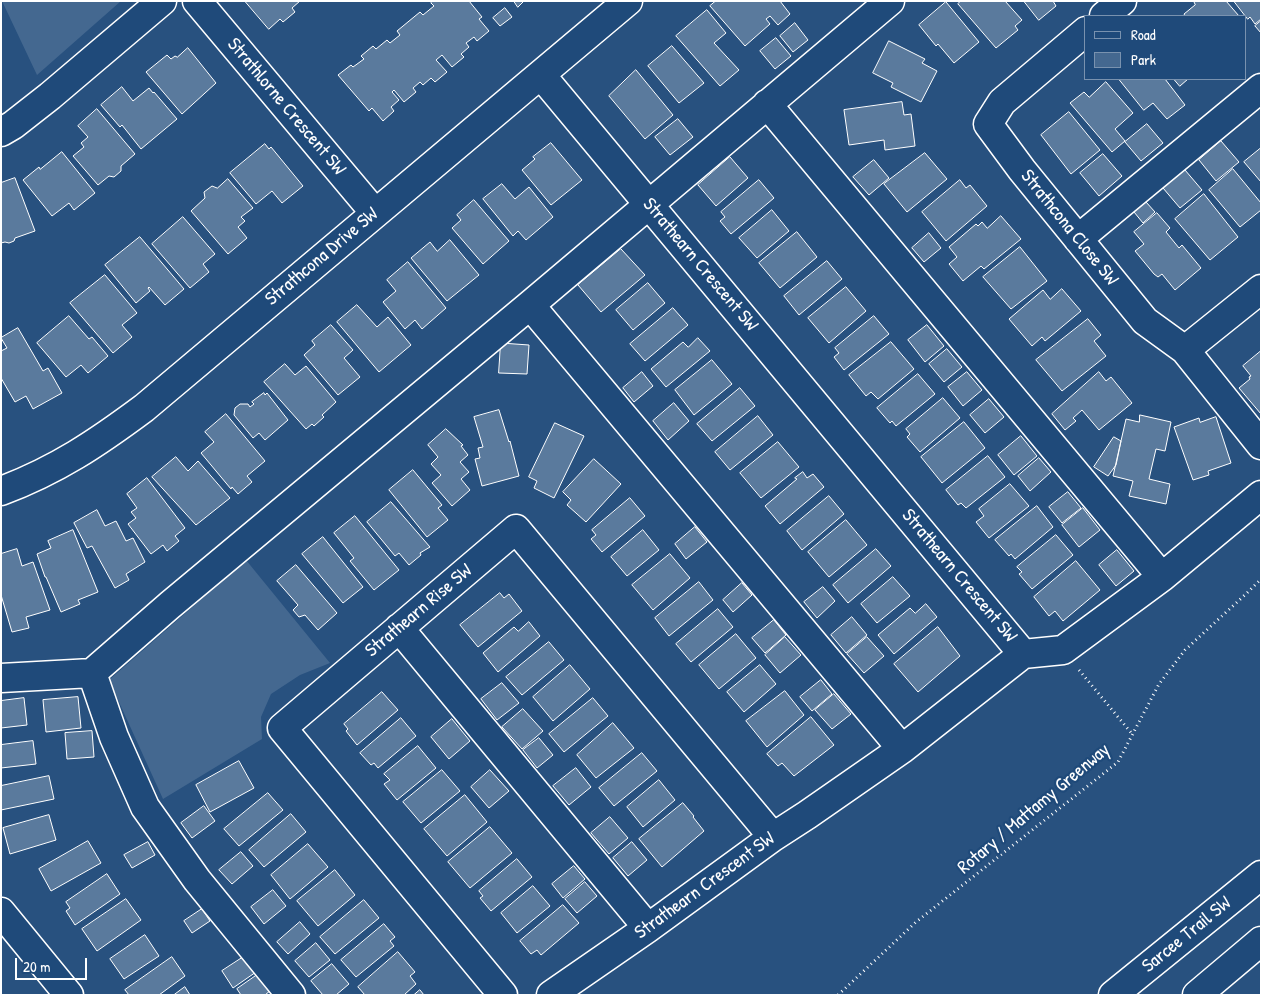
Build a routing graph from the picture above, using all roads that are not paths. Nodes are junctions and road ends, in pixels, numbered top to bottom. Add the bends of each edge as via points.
1 (162, 1) edge
2 (197, 1) edge
3 (628, 1) edge
4 (890, 1) edge
5 (1122, 1) edge
6 (1105, 15) edge
7 (1084, 33) edge
8 (541, 75) junction
9 (1261, 88) edge
10 (767, 104) junction
11 (1, 132) edge
12 (650, 205) junction
13 (375, 213) junction
14 (1078, 239) junction
15 (1261, 289) edge
16 (530, 305) junction
17 (1186, 350) junction
18 (1261, 445) edge
19 (1, 491) edge
20 (1261, 495) edge
21 (1162, 577) junction
22 (399, 628) junction
23 (1023, 654) junction
24 (92, 673) junction
25 (1, 678) edge
26 (902, 749) junction
27 (772, 837) junction
28 (1261, 875) edge
29 (1, 912) edge
30 (648, 928) junction
31 (1261, 941) edge
32 (69, 995) edge
33 (291, 995) edge
34 (503, 995) edge
35 (552, 995) edge
36 (1113, 995) edge
37 (1196, 995) edge

1 - 11 main road via 50,96
2 - 13 main road, Strathlorne Crescent SW
3 - 8 main road, Strathcona Drive SW
4 - 10 main road
5 - 6 main road
7 - 14 main road, Strathcona Close SW via 1002,102 988,124
8 - 12 main road, Strathearn Crescent SW
8 - 13 main road, Strathcona Drive SW
9 - 14 main road
10 - 12 main road
10 - 21 main road
12 - 16 main road
12 - 23 main road, Strathearn Crescent SW
13 - 19 main road, Strathcona Drive SW via 102,439 64,463
14 - 17 main road, Strathcona Close SW via 1144,320
15 - 17 main road
16 - 24 main road
16 - 26 main road
17 - 18 main road, Strathcona Close SW
20 - 21 main road
21 - 23 main road via 1063,650
22 - 27 main road, Strathearn Rise SW via 516,529
22 - 30 main road
22 - 34 main road, Strathearn Rise SW via 282,728
23 - 26 main road, Strathearn Crescent SW
24 - 25 main road
24 - 33 main road via 114,737 145,807 197,880
26 - 27 main road, Strathearn Crescent SW
27 - 30 main road, Strathearn Crescent SW
28 - 36 main road, Sarcee Trail SW
29 - 32 main road
30 - 35 main road, Strathearn Crescent SW
31 - 37 main road

